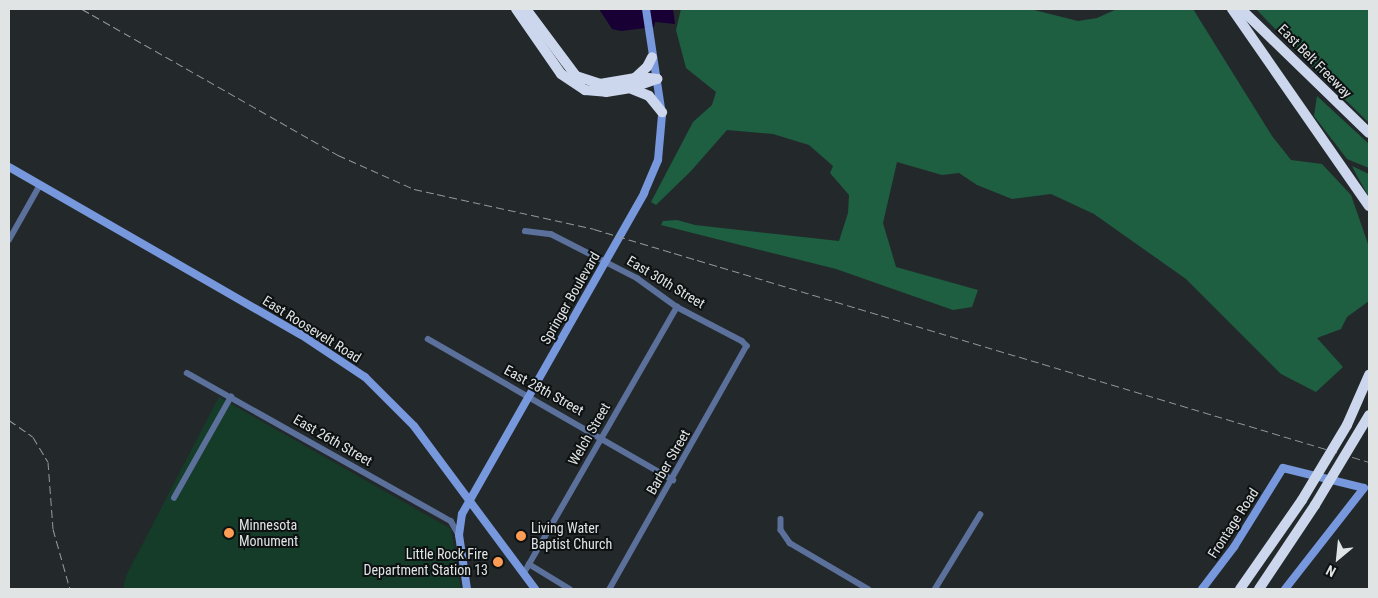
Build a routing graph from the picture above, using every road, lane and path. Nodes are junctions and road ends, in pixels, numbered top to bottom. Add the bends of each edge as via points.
1 (516, 9) edge
2 (526, 9) edge
3 (646, 9) edge
4 (1232, 9) edge
5 (1241, 9) edge
6 (652, 53) junction
7 (657, 79) junction
8 (633, 83) junction
9 (587, 86) junction
10 (662, 112) junction
11 (1369, 133) edge
12 (9, 167) edge
13 (40, 185) junction
14 (1369, 206) edge
15 (525, 231) dead end
16 (9, 240) edge
17 (605, 262) junction
18 (677, 307) junction
19 (428, 339) dead end
20 (747, 346) joint
21 (187, 374) dead end
22 (1369, 375) edge
23 (1369, 387) edge
24 (529, 396) junction
25 (231, 397) junction
26 (1369, 415) edge
27 (1347, 425) junction
28 (602, 438) junction
29 (672, 480) junction
30 (1366, 489) edge
31 (174, 498) dead end
32 (470, 501) junction
33 (980, 515) dead end
34 (781, 520) dead end
35 (459, 535) junction
36 (529, 564) junction
37 (524, 574) junction
38 (467, 589) edge
39 (535, 589) edge
40 (570, 589) edge
41 (610, 589) edge
42 (868, 589) edge
43 (935, 589) edge
44 (1202, 589) edge
45 (1241, 589) edge
46 (1259, 589) edge
47 (1285, 589) edge

1 - 9 highway via 561,74
2 - 9 highway via 567,67
3 - 6 main road, Springer Boulevard
4 - 14 highway
5 - 11 highway, East Belt Freeway
6 - 7 main road, Springer Boulevard
6 - 8 highway via 647,68
7 - 8 highway
7 - 10 main road, Springer Boulevard
8 - 9 highway via 606,92
8 - 10 highway
10 - 17 main road, Springer Boulevard via 656,167
12 - 13 main road, East Roosevelt Road
13 - 16 street
13 - 32 main road, East Roosevelt Road via 349,365 409,419
15 - 17 street, East 30th Street via 542,232
17 - 18 street, East 30th Street via 637,278
17 - 24 main road, Springer Boulevard
18 - 20 street, East 30th Street via 742,340
18 - 28 street, Welch Street
19 - 24 street, East 28th Street
20 - 29 street, Barber Street
21 - 25 street, East 26th Street
22 - 27 highway
23 - 27 highway
24 - 28 street, East 28th Street
24 - 32 main road, Springer Boulevard
25 - 31 street
25 - 35 street, East 26th Street via 450,521
26 - 46 highway, bridge
27 - 45 highway, bridge via 1302,500
28 - 29 street, East 28th Street
28 - 36 street, Welch Street
29 - 41 street, Barber Street
30 - 44 main road, Frontage Road via 1283,468 1234,547
30 - 47 main road
32 - 35 main road, Springer Boulevard via 462,514
32 - 37 main road, East Roosevelt Road
33 - 43 street
34 - 42 street via 781,530 790,543
35 - 38 main road, Springer Boulevard
36 - 37 street, Welch Street
36 - 40 street
37 - 39 main road, East Roosevelt Road

